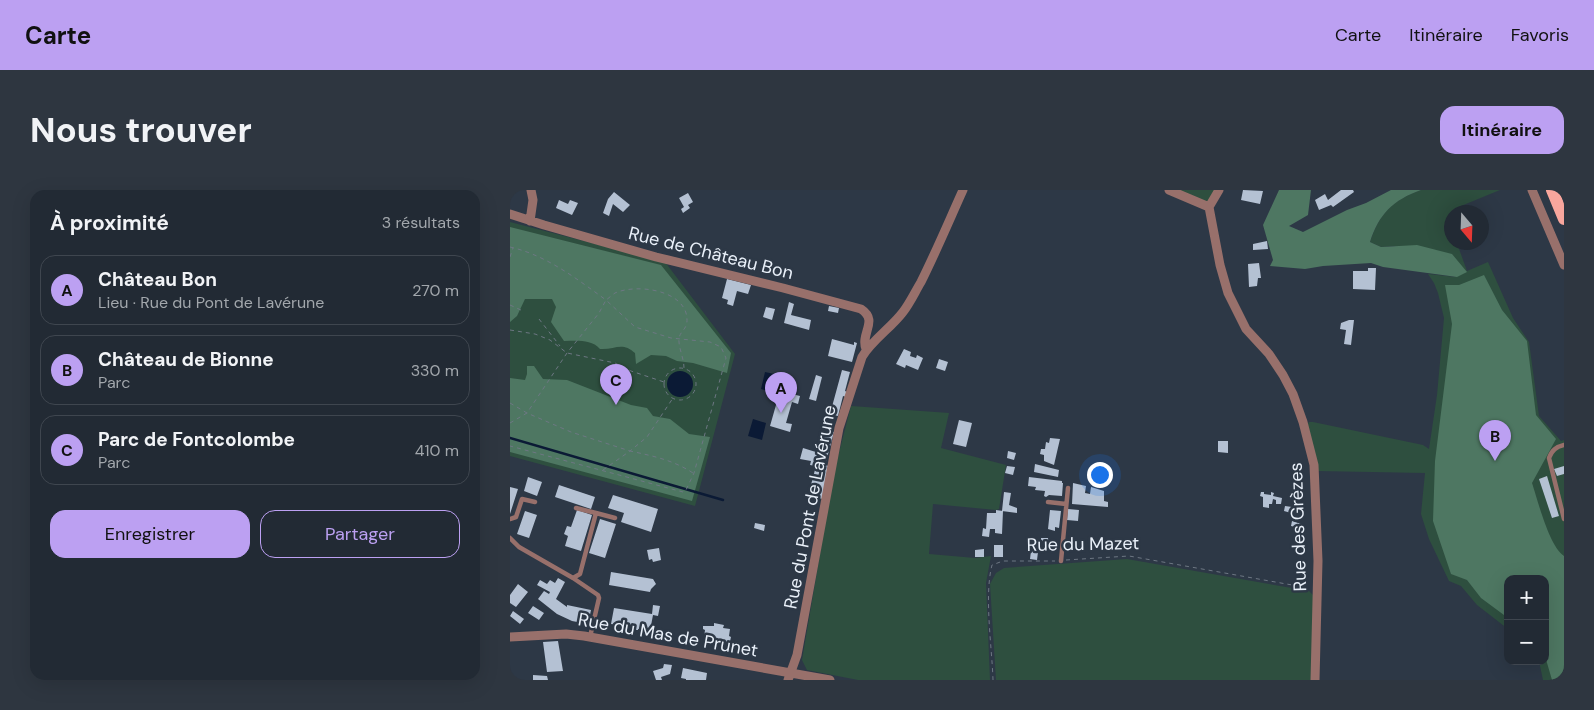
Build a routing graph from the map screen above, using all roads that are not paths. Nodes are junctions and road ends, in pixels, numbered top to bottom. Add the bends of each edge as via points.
1 (531, 190) edge
2 (962, 190) edge
3 (1169, 190) edge
4 (1219, 190) edge
5 (1532, 190) edge
6 (1552, 190) edge
7 (1209, 208) junction
8 (510, 214) edge
9 (530, 220) junction
10 (1564, 220) edge
11 (1564, 266) edge
12 (866, 349) junction
13 (1564, 445) edge
14 (1068, 488) dead end
15 (535, 502) dead end
16 (1048, 502) dead end
17 (1066, 504) junction
18 (576, 508) dead end
19 (596, 513) junction
20 (615, 518) dead end
21 (1564, 518) edge
22 (510, 520) edge
23 (510, 538) edge
24 (1061, 561) road end
25 (573, 578) junction
26 (510, 637) edge
27 (590, 637) junction
28 (789, 676) edge
29 (830, 680) edge
30 (1315, 680) edge

1 - 9 street
2 - 12 street, Rue du Pont de Lavérune via 931,263 912,298 877,341
3 - 7 street
4 - 7 street
5 - 11 street
6 - 10 main road
7 - 30 street, Rue des Grèzes via 1228,293 1246,329 1283,374 1303,422 1314,465 1318,561
8 - 9 street, Rue de Château Bon
9 - 12 street, Rue de Château Bon via 656,257 861,309 870,319 864,345
12 - 28 street, Rue du Pont de Lavérune via 838,428 797,655
13 - 21 lane via 1557,447 1549,458
14 - 17 lane
15 - 22 lane via 522,499 516,517
16 - 17 lane
17 - 24 lane
18 - 19 lane
19 - 20 lane
19 - 25 lane via 580,574
23 - 25 lane
25 - 27 lane via 599,598
26 - 27 street, Rue du Mas de Prunet via 566,634
27 - 28 street, Rue du Mas de Prunet
28 - 29 street

